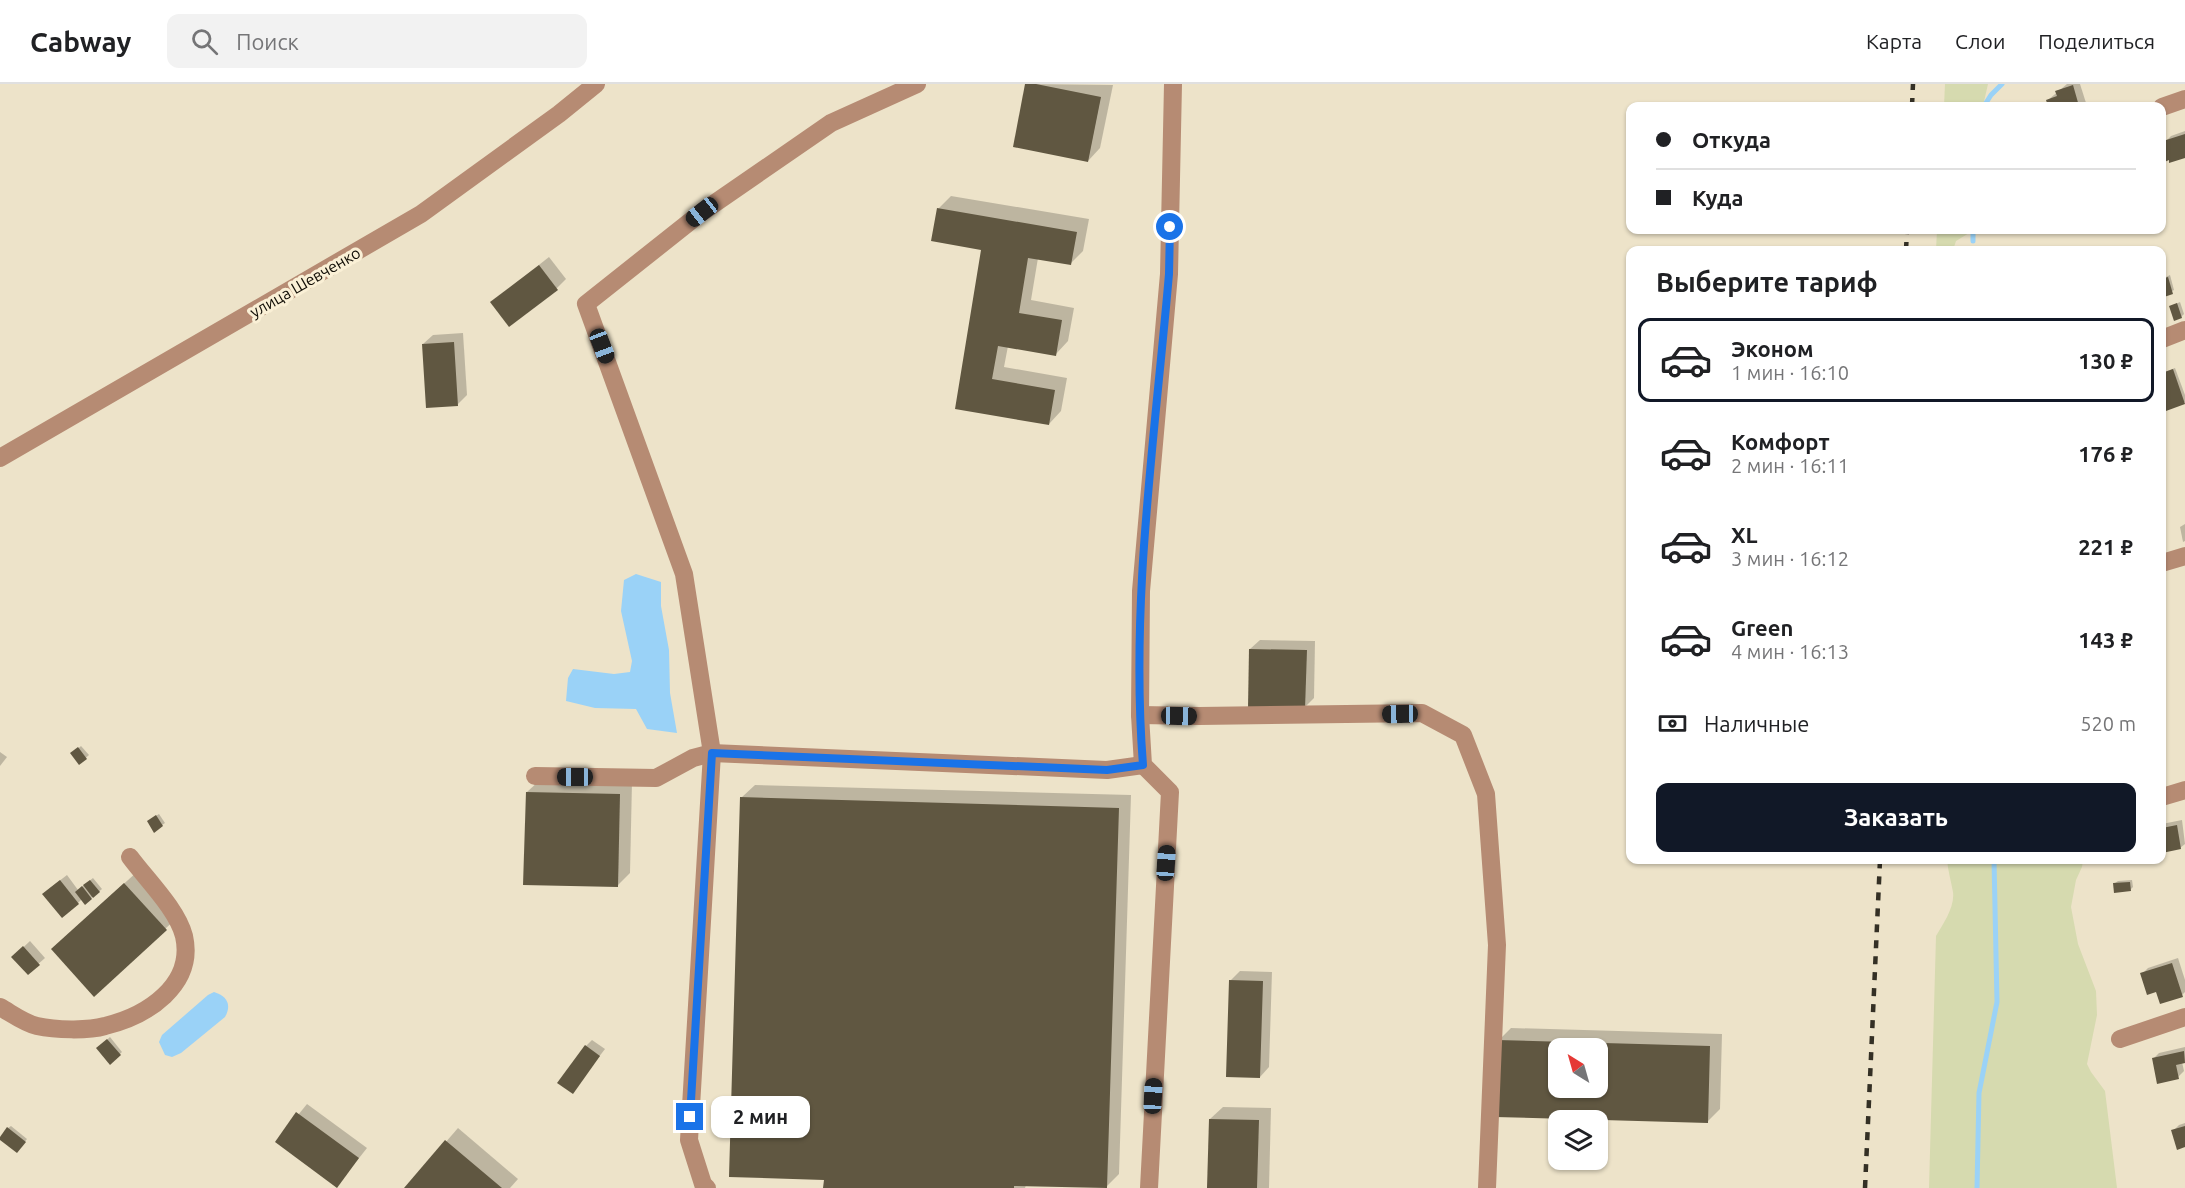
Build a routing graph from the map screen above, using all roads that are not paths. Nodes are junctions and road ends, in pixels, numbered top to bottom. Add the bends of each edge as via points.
1 (596, 84) edge
2 (917, 84) edge
3 (1173, 84) edge
4 (2185, 99) edge
5 (2166, 106) edge
6 (2185, 330) edge
7 (2166, 337) edge
8 (0, 458) edge
9 (2185, 556) edge
10 (2166, 562) edge
11 (1140, 715) junction
12 (712, 753) junction
13 (1143, 765) junction
14 (534, 776) dead end
15 (2185, 790) edge
16 (2166, 796) edge
17 (130, 857) dead end
18 (0, 1007) edge
19 (2185, 1017) edge
20 (2120, 1039) dead end
21 (707, 1188) edge
22 (1149, 1188) edge
23 (1487, 1188) edge

1 - 8 street, улица Шевченко via 422,214
2 - 12 street via 831,123 702,212 586,304 684,574
3 - 11 street via 1169,274 1141,591
4 - 5 street
6 - 7 street
9 - 10 street
11 - 13 street
11 - 23 street via 1422,713 1463,735 1486,794 1497,945
12 - 13 street via 1107,770
12 - 14 street via 693,758 656,778
12 - 21 street via 689,1140
13 - 22 street via 1170,792
15 - 16 street
17 - 18 street via 177,918 184,935 185,963 171,990 151,1007 104,1027 36,1026
19 - 20 street

